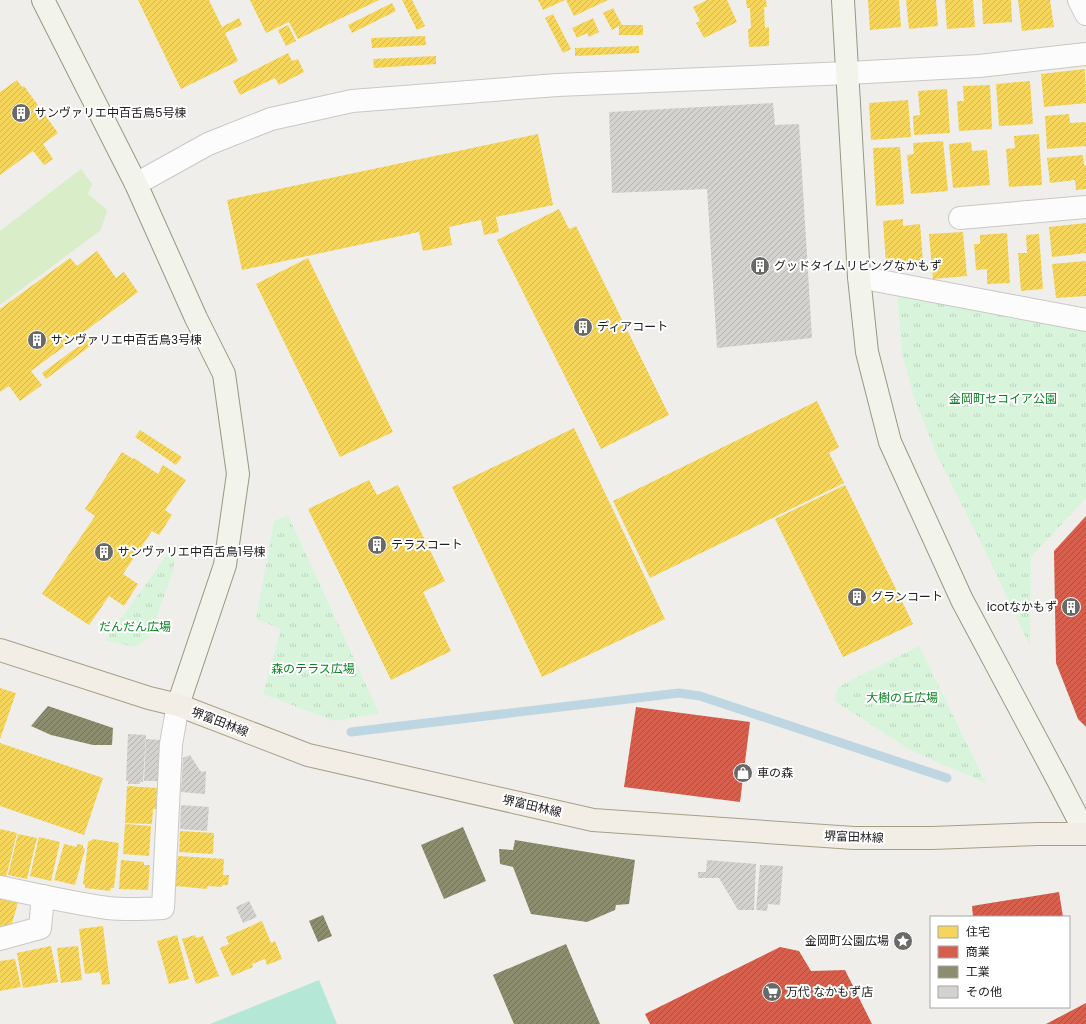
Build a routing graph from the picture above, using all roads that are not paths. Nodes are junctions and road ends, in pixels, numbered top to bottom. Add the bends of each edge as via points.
1 (44, 0) edge
2 (843, 0) edge
3 (1079, 0) edge
4 (1086, 14) edge
5 (1086, 54) edge
6 (848, 73) junction
7 (136, 184) junction
8 (1086, 207) edge
9 (960, 218) dead end
10 (859, 277) junction
11 (1086, 320) edge
12 (0, 650) edge
13 (178, 705) junction
14 (1086, 834) edge
15 (0, 887) edge
16 (43, 896) junction
17 (0, 939) edge

1 - 7 street
2 - 6 street
3 - 4 street
5 - 6 street via 979,66
6 - 7 street via 557,85 352,101 271,118 208,144
6 - 10 street
7 - 13 street via 224,374 238,474 225,566
8 - 9 street
10 - 11 street
10 - 14 street via 867,352 890,442 962,600
12 - 13 main road, 堺富田林線
13 - 14 main road, 堺富田林線 via 308,755 593,820 854,838
13 - 16 street via 171,744 163,908 109,908
15 - 16 street
16 - 17 street via 40,928

